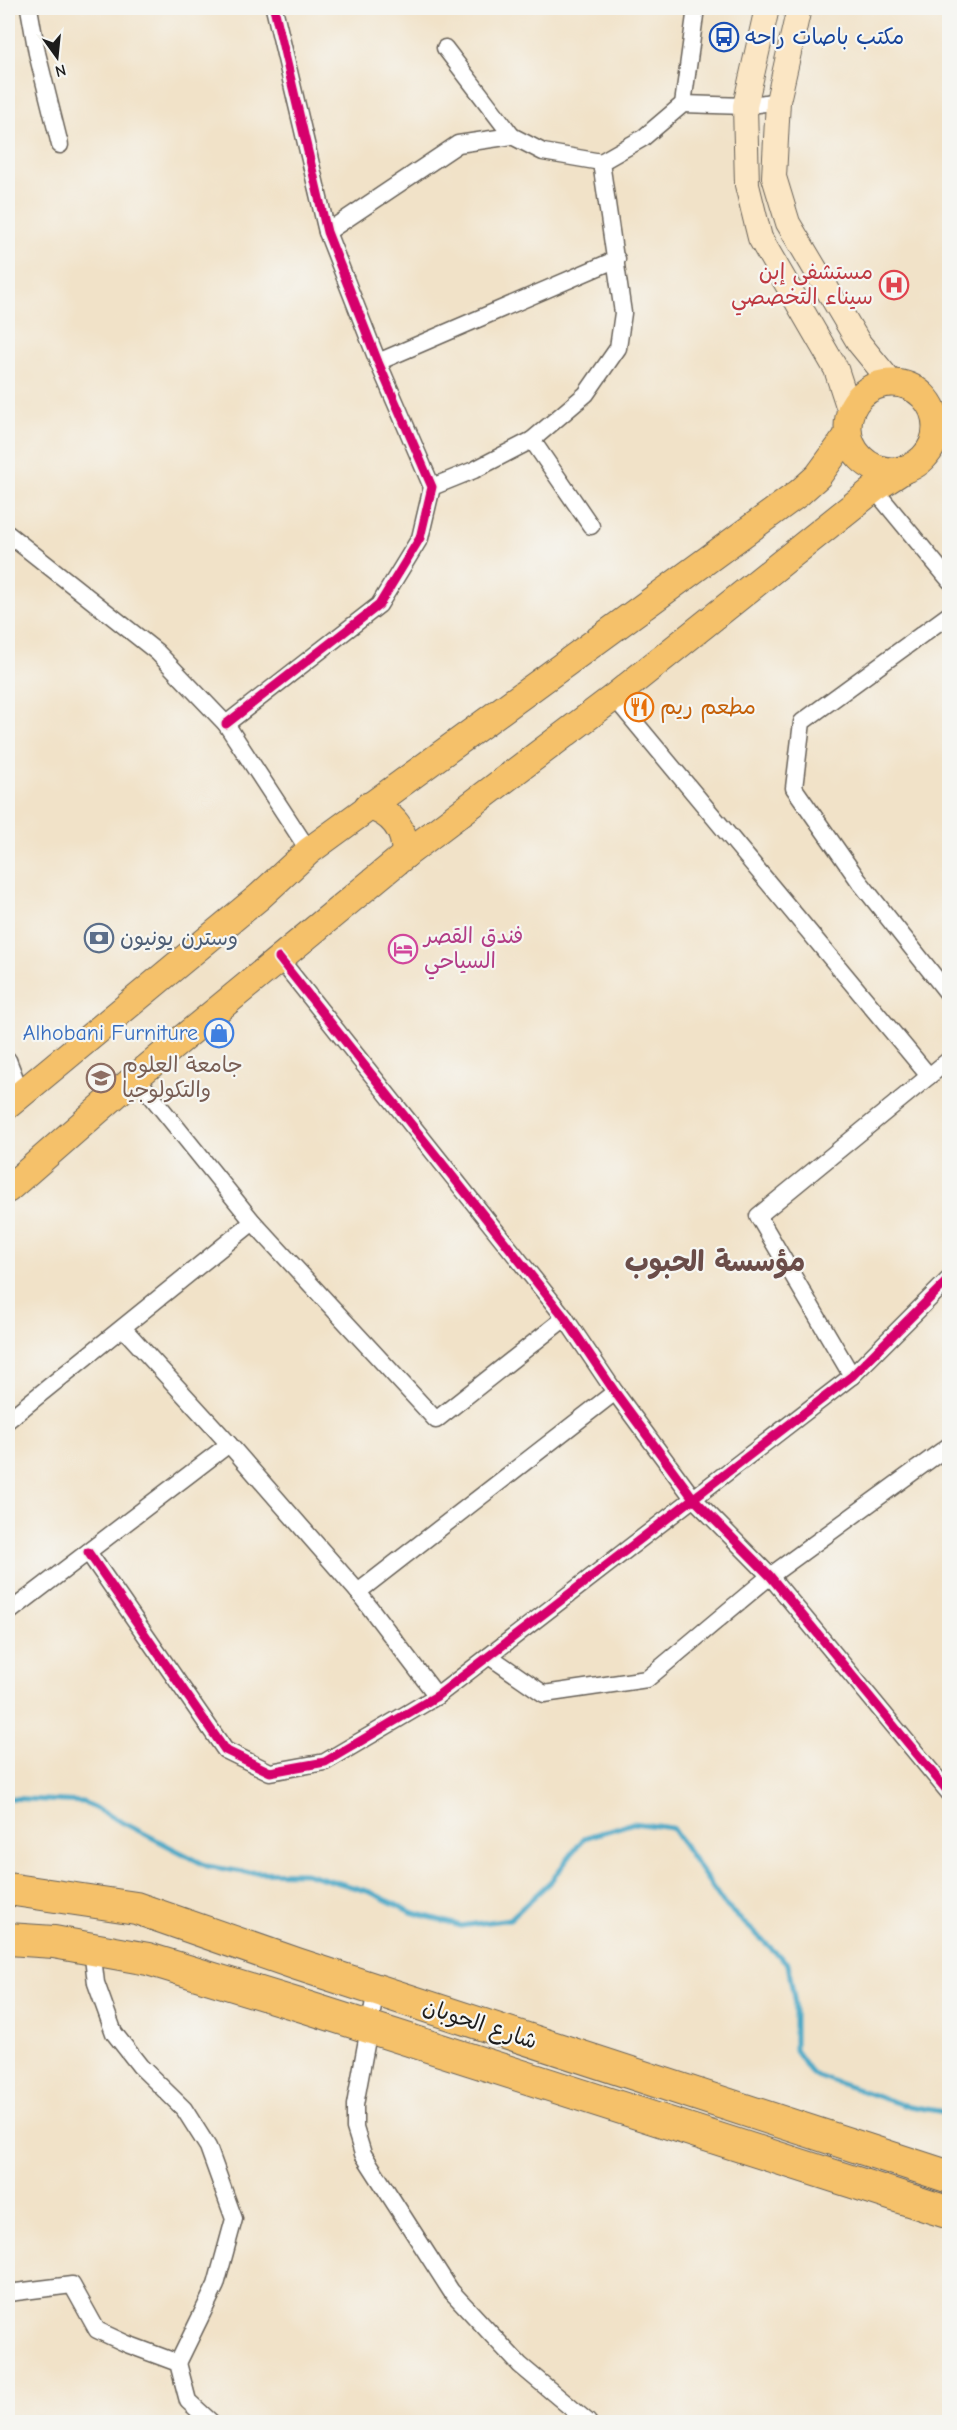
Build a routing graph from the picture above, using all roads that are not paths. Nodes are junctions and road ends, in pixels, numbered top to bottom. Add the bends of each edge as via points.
1 (29, 8) edge
2 (274, 8) edge
3 (696, 8) edge
4 (767, 8) edge
5 (799, 8) edge
6 (445, 48) dead end
7 (778, 101) junction
8 (683, 104) junction
9 (745, 106) junction
10 (512, 136) junction
11 (60, 145) dead end
12 (601, 162) junction
13 (327, 232) junction
14 (617, 259) junction
15 (378, 362) junction
16 (891, 382) junction
17 (849, 424) junction
18 (532, 440) junction
19 (905, 470) junction
20 (432, 486) junction
21 (874, 489) junction
22 (591, 526) dead end
23 (8, 534) edge
24 (950, 581) edge
25 (950, 614) edge
26 (614, 698) junction
27 (226, 724) junction
28 (368, 806) junction
29 (309, 851) junction
30 (405, 855) junction
31 (279, 958) junction
32 (950, 996) edge
33 (950, 1059) edge
34 (8, 1060) edge
35 (929, 1076) junction
36 (136, 1077) junction
37 (14, 1099) edge
38 (8, 1189) edge
39 (253, 1221) junction
40 (950, 1278) edge
41 (565, 1318) junction
42 (123, 1328) junction
43 (852, 1376) junction
44 (615, 1392) junction
45 (8, 1420) edge
46 (229, 1444) junction
47 (950, 1445) edge
48 (693, 1498) junction
49 (88, 1552) junction
50 (770, 1576) junction
51 (358, 1592) junction
52 (8, 1612) edge
53 (489, 1656) junction
54 (437, 1696) junction
55 (950, 1794) edge
56 (8, 1889) edge
57 (8, 1939) edge
58 (92, 1949) junction
59 (376, 1990) junction
60 (370, 2027) junction
61 (950, 2177) edge
62 (950, 2213) edge
63 (8, 2293) edge
64 (178, 2363) junction
65 (211, 2422) edge
66 (588, 2422) edge

1 - 11 street
2 - 13 street
3 - 8 street
4 - 9 main road
5 - 7 main road
6 - 10 street
7 - 9 street
7 - 16 main road via 774,177 788,223 859,343
8 - 9 street
8 - 12 street via 643,138
9 - 17 main road via 747,185 760,238 836,369
10 - 12 street via 543,152
10 - 13 street via 458,144
12 - 14 street
13 - 15 street
14 - 15 street
14 - 18 street via 623,313 618,348 586,394
15 - 20 street
16 - 17 main road via 866,391 856,400
16 - 19 main road via 918,390 935,413 934,441 923,458
17 - 19 main road via 853,449 863,461 876,468
17 - 28 main road via 818,476 799,493
18 - 20 street via 474,470
18 - 22 street
19 - 21 main road
20 - 27 street via 420,538 379,605
21 - 24 street
21 - 26 main road
23 - 27 street via 157,652
25 - 32 street via 802,722 794,788 859,881
26 - 30 main road
26 - 35 street
27 - 29 street
28 - 29 main road
28 - 30 main road via 397,823 404,838
29 - 37 main road via 259,897
30 - 31 main road
31 - 36 main road
31 - 41 street
33 - 35 street
34 - 37 street
35 - 43 street via 758,1216
36 - 38 main road
36 - 39 street
39 - 41 street via 436,1420
39 - 42 street
40 - 43 street
41 - 44 street
42 - 45 street
42 - 46 street
43 - 48 street
44 - 48 street
44 - 51 street
46 - 49 street
46 - 51 street
47 - 50 street
48 - 50 street
48 - 53 street
49 - 52 street
49 - 54 street via 225,1750 270,1772 325,1762
50 - 53 street via 647,1679 544,1694
50 - 55 street
51 - 54 street
53 - 54 street
56 - 59 highway, شارع الحوبان via 136,1908
57 - 58 highway, شارع الحوبان
58 - 60 highway, شارع الحوبان via 148,1959
58 - 64 street via 96,1983 114,2033 140,2066 184,2109 208,2147 234,2219 216,2285
59 - 60 street
59 - 61 highway, شارع الحوبان
60 - 62 highway, شارع الحوبان
60 - 66 street via 355,2115 363,2154 451,2291 520,2365
63 - 64 street via 72,2285 97,2330
64 - 65 street via 188,2401

